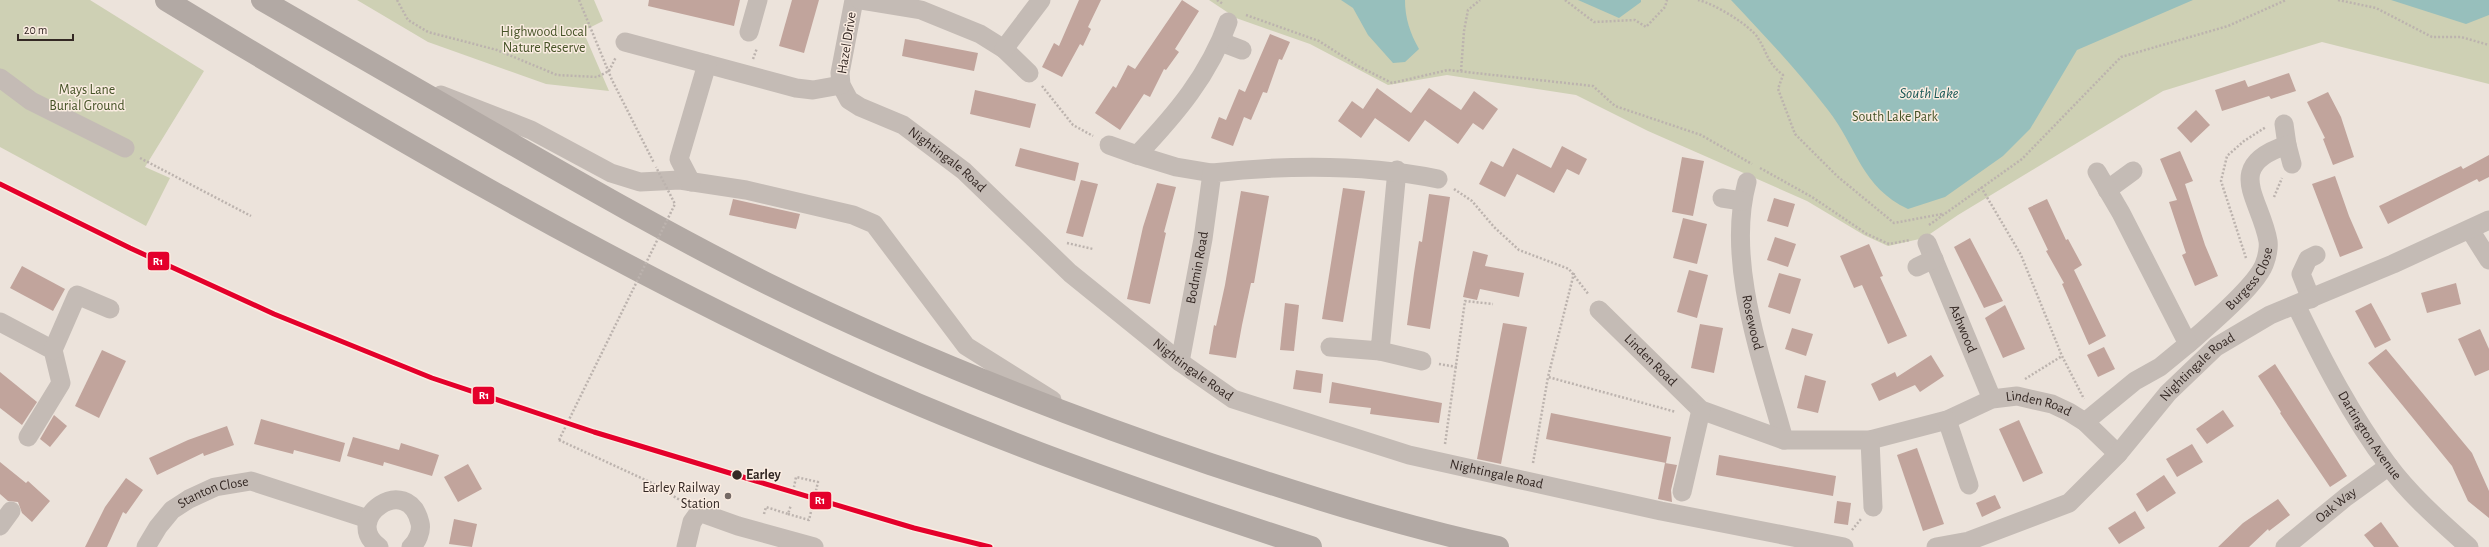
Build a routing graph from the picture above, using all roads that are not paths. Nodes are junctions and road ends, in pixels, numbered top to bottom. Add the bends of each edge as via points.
1 (166, 0) edge
2 (262, 0) edge
3 (758, 0) edge
4 (854, 0) edge
5 (860, 0) edge
6 (1042, 0) edge
7 (1232, 14) road end
8 (749, 32) dead end
9 (625, 42) dead end
10 (1221, 42) junction
11 (1004, 49) junction
12 (1242, 50) dead end
13 (707, 64) junction
14 (1029, 73) road end
15 (395, 77) junction
16 (0, 78) edge
17 (841, 85) junction
18 (2284, 124) dead end
19 (1109, 145) road end
20 (2287, 145) junction
21 (124, 148) road end
22 (1137, 155) junction
23 (2292, 164) road end
24 (1398, 170) junction
25 (2133, 171) dead end
26 (2097, 172) dead end
27 (1212, 173) junction
28 (1438, 179) road end
29 (691, 182) junction
30 (1747, 182) dead end
31 (2107, 190) junction
32 (1722, 198) dead end
33 (1742, 201) junction
34 (2489, 220) edge
35 (2470, 230) junction
36 (2316, 255) dead end
37 (2489, 260) edge
38 (1917, 267) dead end
39 (2303, 302) junction
40 (110, 309) dead end
41 (1599, 310) road end
42 (0, 322) edge
43 (2188, 344) junction
44 (1330, 348) dead end
45 (53, 350) junction
46 (1380, 351) junction
47 (1422, 361) dead end
48 (1180, 362) junction
49 (1992, 399) junction
50 (1700, 414) junction
51 (1079, 417) junction
52 (2090, 417) junction
53 (1947, 420) junction
54 (28, 437) dead end
55 (1784, 440) junction
56 (1870, 440) junction
57 (2118, 454) junction
58 (2389, 466) junction
59 (1969, 485) dead end
60 (1682, 492) dead end
61 (1873, 508) road end
62 (368, 519) junction
63 (1847, 540) edge
64 (146, 547) edge
65 (379, 547) edge
66 (411, 547) edge
67 (686, 547) edge
68 (814, 547) edge
69 (1311, 547) edge
70 (1498, 547) edge
71 (1936, 547) edge
72 (2285, 547) edge
73 (2469, 547) edge

1 - 69 main road via 542,219 725,316 830,366 1075,468
2 - 15 main road
3 - 8 street
4 - 17 street, Hazel Drive via 840,73
5 - 11 street via 921,10 980,34
6 - 11 street
7 - 10 street
9 - 13 street
10 - 12 street
10 - 22 street via 1177,114
11 - 14 street
13 - 17 street via 796,88 813,90
13 - 29 street via 680,159
15 - 29 street via 531,130 611,172 640,182
15 - 51 main road via 616,203 767,283 994,385
16 - 21 street via 31,101
17 - 48 street, Nightingale Road via 849,100 904,125 964,171 1070,273
18 - 20 street
19 - 22 street
20 - 23 street
20 - 43 street, Burgess Close via 2272,150 2254,164 2249,185 2269,242 2265,264 2232,304
22 - 27 street via 1176,167
24 - 27 street via 1248,169
24 - 28 street
24 - 46 street
25 - 31 street
26 - 31 street
27 - 48 street, Bodmin Road via 1203,239
29 - 51 street via 746,190 846,213 874,224 966,346
30 - 33 street, Rosewood
31 - 43 street
32 - 33 street
33 - 55 street, Rosewood via 1742,275
34 - 35 street, Nightingale Road
35 - 37 street
35 - 39 street, Nightingale Road
36 - 39 street, Dartington Avenue via 2308,259 2301,274
38 - 49 street, Ashwood via 1924,243
39 - 57 street, Nightingale Road via 2270,315 2216,347 2168,393
39 - 58 street, Dartington Avenue via 2323,361 2354,415
40 - 45 street via 76,295
41 - 50 street, Linden Road
42 - 45 street
43 - 52 street, Burgess Close
44 - 46 street
45 - 54 street via 60,383
46 - 47 street
48 - 63 street, Nightingale Road via 1233,399 1409,455 1530,482
49 - 52 street, Linden Road via 2017,396
49 - 53 street, Linden Road
50 - 55 street, Linden Road
50 - 60 street
51 - 70 main road via 1293,492
52 - 57 street, Linden Road
53 - 56 street, Linden Road
53 - 59 street
55 - 56 street, Linden Road
56 - 61 street
57 - 71 street, Nightingale Road via 2069,503 1969,541
58 - 72 street, Oak Way
58 - 73 street, Dartington Avenue via 2414,496
62 - 64 street, Stanton Close via 251,481 215,487 189,499 172,510
62 - 65 street via 367,529 372,542
62 - 66 street via 378,505 392,500 403,501 412,506 421,525 418,539
67 - 68 street via 692,522 699,512 738,526

